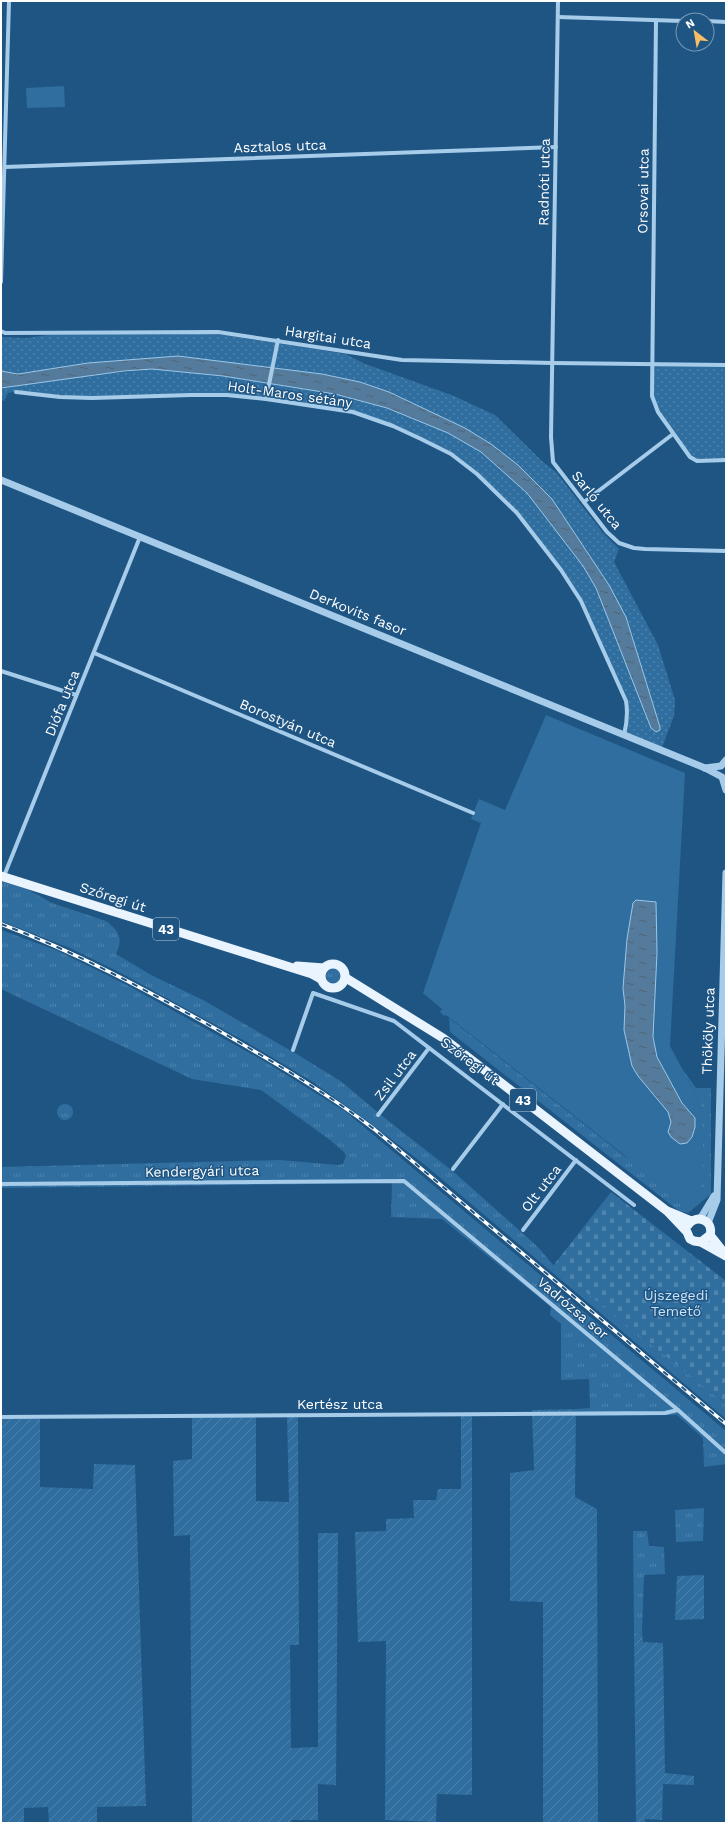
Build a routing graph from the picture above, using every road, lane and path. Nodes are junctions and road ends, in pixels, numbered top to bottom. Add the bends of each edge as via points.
1 (9, 1) edge
2 (558, 1) edge
3 (558, 17) junction
4 (656, 20) junction
5 (675, 21) edge
6 (715, 21) edge
7 (726, 22) edge
8 (556, 147) junction
9 (3, 165) edge
10 (1, 282) edge
11 (1, 331) edge
12 (278, 340) junction
13 (653, 363) junction
14 (553, 364) junction
15 (726, 365) edge
16 (16, 392) dead end
17 (266, 399) junction
18 (673, 434) junction
19 (726, 460) edge
20 (1, 480) edge
21 (584, 502) junction
22 (140, 537) junction
23 (726, 551) edge
24 (94, 653) junction
25 (1, 670) edge
26 (76, 695) junction
27 (624, 735) junction
28 (724, 763) edge
29 (705, 768) junction
30 (723, 777) edge
31 (726, 790) edge
32 (473, 813) dead end
33 (726, 873) edge
34 (2, 876) edge
35 (284, 966) junction
36 (324, 968) junction
37 (322, 979) junction
38 (344, 981) junction
39 (724, 988) edge
40 (429, 1048) junction
41 (293, 1050) dead end
42 (503, 1104) junction
43 (378, 1115) dead end
44 (576, 1160) junction
45 (453, 1169) dead end
46 (404, 1181) joint
47 (1, 1184) edge
48 (634, 1205) dead end
49 (667, 1211) junction
50 (691, 1221) junction
51 (704, 1221) junction
52 (523, 1230) dead end
53 (687, 1232) junction
54 (710, 1235) junction
55 (701, 1242) junction
56 (726, 1255) edge
57 (678, 1410) junction
58 (1, 1417) edge
59 (726, 1453) edge

1 - 9 street
2 - 3 street, Radnóti utca
3 - 4 street
3 - 8 street, Radnóti utca
4 - 5 street
4 - 13 street, Orsovai utca
6 - 7 street
8 - 9 street, Asztalos utca
8 - 14 street, Radnóti utca
9 - 10 street
11 - 12 street, Hargitai utca via 218,332
12 - 14 street, Hargitai utca via 402,360
12 - 17 street
13 - 14 street, Hargitai utca
13 - 15 street, Hargitai utca
13 - 18 street, Orsovai utca via 654,404
14 - 21 street, Sarló utca via 553,462
16 - 17 street, Holt-Maros sétány via 84,398 227,395
17 - 27 street, Holt-Maros sétány via 337,409 386,423 451,454 493,488 517,513 561,570 580,601 626,701 628,711
18 - 19 street, Orsovai utca via 696,461
18 - 21 street
20 - 22 street, Derkovits fasor
21 - 23 street, Sarló utca via 619,543 645,549
22 - 24 street, Diófa utca
22 - 27 street, Derkovits fasor
24 - 26 street, Diófa utca
24 - 32 street, Borostyán utca
25 - 26 street
26 - 34 street, Diófa utca
27 - 29 street, Derkovits fasor
28 - 29 street
28 - 30 street via 719,772
29 - 30 street, Derkovits fasor
30 - 31 street
33 - 39 street, Thököly utca
34 - 35 main road, Szőregi út / 43
35 - 36 main road, Szőregi út / 43
35 - 37 main road, Szőregi út / 43
36 - 37 main road
36 - 38 main road, Szőregi út / 43 via 331,964 338,965 344,970
37 - 38 main road, Szőregi út / 43 via 328,987 336,988
38 - 49 main road, Szőregi út / 43 via 417,1020 443,1038
39 - 51 street, Thököly utca via 717,1200
40 - 41 street, Szőregi út via 394,1021 313,994
40 - 42 street, Szőregi út
40 - 43 street, Zsil utca
42 - 44 street, Szőregi út
42 - 45 street
44 - 48 street, Szőregi út
44 - 52 street, Olt utca
46 - 47 street, Kendergyári utca
46 - 57 street, Vadrózsa sor
49 - 50 main road, Szőregi út / 43
49 - 53 main road, Szőregi út / 43
50 - 51 main road
50 - 53 main road
51 - 54 main road, Szőregi út / 43 via 711,1229
53 - 55 main road, Szőregi út / 43 via 694,1241
54 - 55 main road
54 - 56 main road, Szőregi út / 43
55 - 56 main road, Szőregi út / 43
57 - 58 street, Kertész utca via 657,1413
57 - 59 street, Vadrózsa sor

